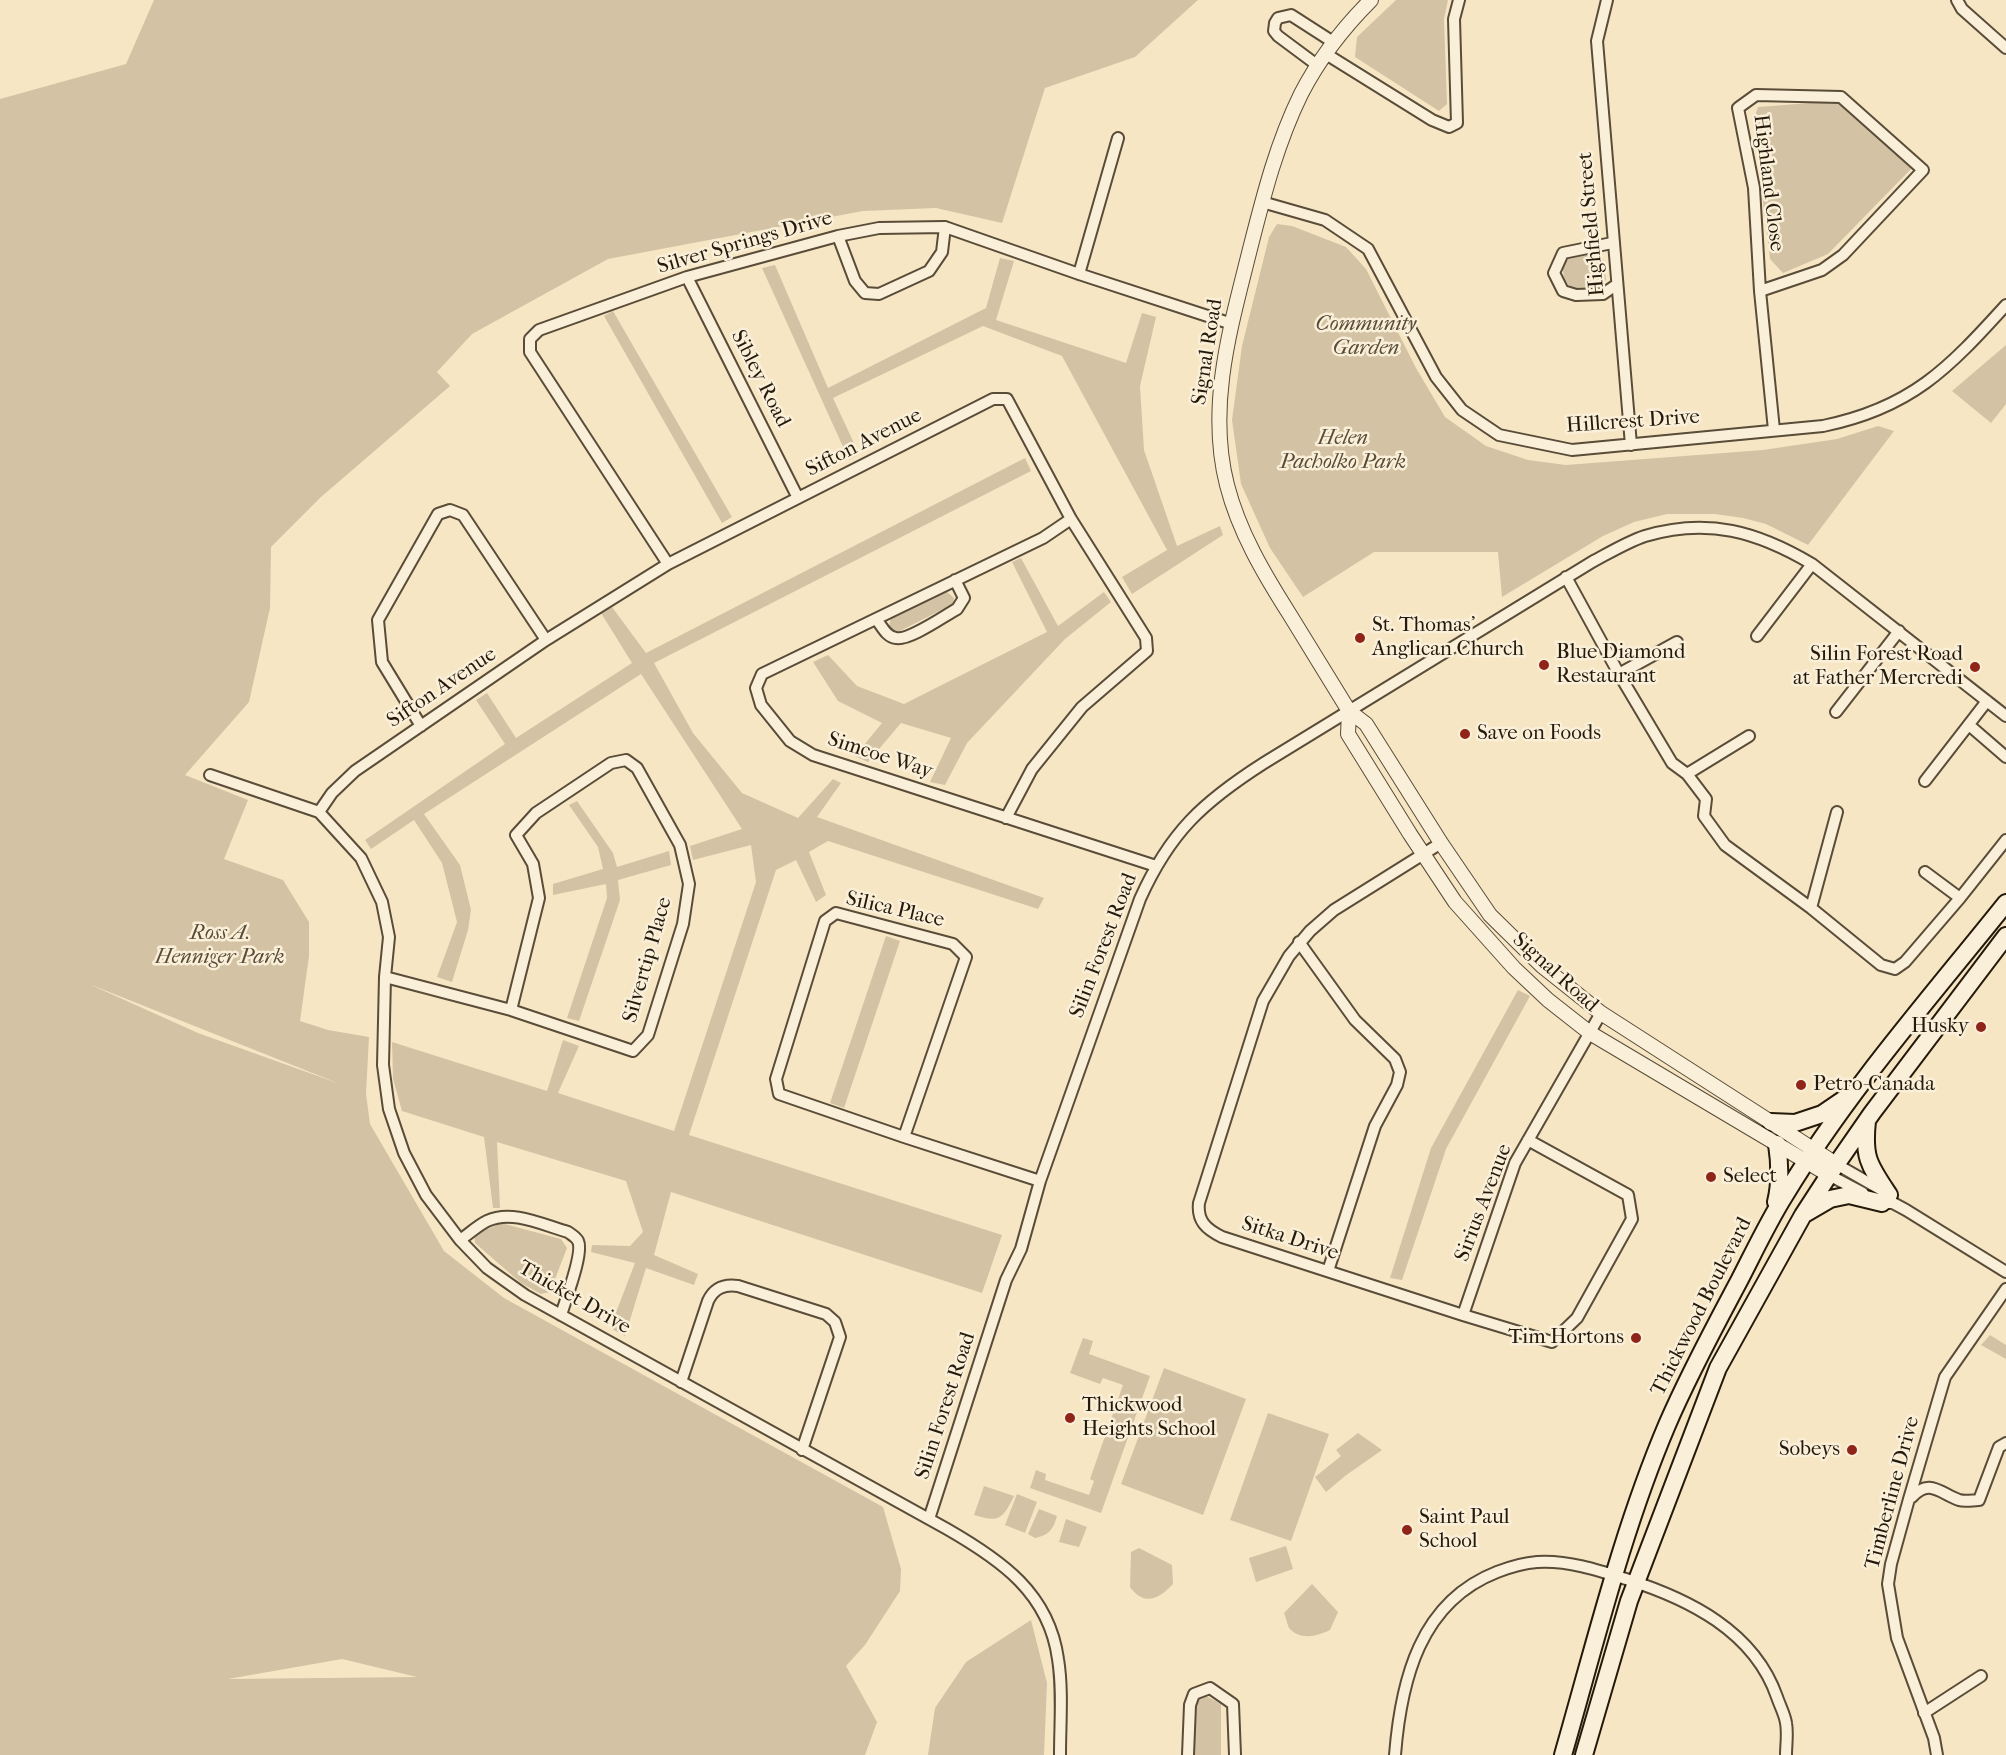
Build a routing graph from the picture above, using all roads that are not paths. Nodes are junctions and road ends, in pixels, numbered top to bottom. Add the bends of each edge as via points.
1 (1371, 0) edge
2 (1459, 0) edge
3 (1607, 0) edge
4 (1958, 0) edge
5 (2006, 48) edge
6 (1326, 54) junction
7 (1118, 138) dead end
8 (1262, 202) junction
9 (945, 227) junction
10 (838, 236) junction
11 (1612, 243) junction
12 (1079, 274) junction
13 (687, 277) junction
14 (1616, 285) junction
15 (1760, 291) junction
16 (2006, 306) edge
17 (1232, 324) junction
18 (1773, 430) junction
19 (1631, 445) junction
20 (798, 498) junction
21 (1071, 519) junction
22 (668, 564) junction
23 (1812, 564) junction
24 (1566, 577) junction
25 (955, 580) junction
26 (876, 619) junction
27 (1899, 631) junction
28 (1757, 636) dead end
29 (546, 640) junction
30 (1677, 642) dead end
31 (1619, 674) junction
32 (1988, 701) junction
33 (1349, 711) junction
34 (1836, 712) dead end
35 (2006, 716) edge
36 (1969, 725) junction
37 (421, 726) junction
38 (1749, 736) dead end
39 (2006, 757) edge
40 (1687, 774) junction
41 (210, 775) dead end
42 (1925, 781) dead end
43 (319, 812) junction
44 (1837, 812) dead end
45 (1006, 818) junction
46 (2006, 840) edge
47 (1441, 843) junction
48 (1423, 854) junction
49 (1156, 866) junction
50 (1925, 872) dead end
51 (1960, 898) junction
52 (2006, 903) edge
53 (1811, 908) junction
54 (2006, 936) edge
55 (1299, 942) junction
56 (1973, 944) junction
57 (385, 977) junction
58 (1968, 983) junction
59 (511, 1010) junction
60 (1601, 1013) junction
61 (1590, 1033) junction
62 (1858, 1090) junction
63 (1868, 1120) junction
64 (1771, 1122) junction
65 (904, 1137) junction
66 (1528, 1140) junction
67 (1778, 1144) junction
68 (1810, 1156) junction
69 (1833, 1169) junction
70 (1040, 1181) junction
71 (1888, 1200) junction
72 (1803, 1215) junction
73 (1771, 1220) junction
74 (460, 1240) junction
75 (1328, 1271) junction
76 (2006, 1272) edge
77 (2006, 1289) edge
78 (561, 1315) junction
79 (1463, 1315) junction
80 (681, 1382) junction
81 (2006, 1443) edge
82 (802, 1450) junction
83 (1909, 1499) junction
84 (929, 1519) junction
85 (1613, 1575) junction
86 (1636, 1582) junction
87 (1981, 1676) dead end
88 (1924, 1713) junction
89 (1060, 1755) edge
90 (1188, 1755) edge
91 (1235, 1755) edge
92 (1395, 1755) edge
93 (1563, 1755) edge
94 (1584, 1755) edge
95 (1786, 1755) edge
96 (1937, 1755) edge

1 - 6 street, Signal Road
2 - 6 street via 1454,19 1457,123 1449,127
3 - 11 street, Highfield Street via 1596,41
4 - 5 street via 1962,9
6 - 6 street via 1291,15 1278,18 1274,31 1278,36
6 - 8 street, Signal Road via 1289,119
7 - 12 street
8 - 17 street, Signal Road
8 - 19 street, Hillcrest Drive via 1325,220 1368,249 1436,377 1462,410 1499,435 1572,450
9 - 10 street, Silver Springs Drive via 879,228
9 - 10 street via 942,252 929,271 879,294 865,293 855,281
9 - 12 street, Silver Springs Drive
10 - 13 street, Silver Springs Drive
11 - 14 street, Highfield Street
11 - 14 street via 1563,253 1554,273 1563,291 1576,295 1604,294
12 - 17 street, Silver Springs Drive
13 - 20 street, Sibley Road
13 - 22 street, Silver Springs Drive via 539,330 530,339 530,352
14 - 19 street, Highfield Street
15 - 15 street, Highland Close via 1822,270 1843,255 1923,170 1841,97 1756,95 1738,108 1754,188
15 - 18 street, Highland Close
16 - 18 street, Hillcrest Drive via 1953,363 1894,403 1838,423
17 - 33 street, Signal Road via 1218,413 1230,495 1250,547
18 - 19 street, Hillcrest Drive
20 - 21 street, Sifton Avenue via 993,399 1007,399
20 - 22 street, Sifton Avenue
21 - 25 street, Simcoe Way via 1043,538
21 - 45 street, Sifton Avenue via 1146,638 1147,651 1082,707 1032,769
22 - 29 street, Sifton Avenue
23 - 24 street, Silin Forest Road via 1743,532 1679,529 1645,536
23 - 27 street, Silin Forest Road
23 - 28 street
24 - 31 street
24 - 33 street, Silin Forest Road
25 - 26 street, Simcoe Way
25 - 26 street via 964,598 962,604 906,637 897,639 887,634
26 - 45 street, Simcoe Way via 762,674 756,688 761,705 790,741 813,754
27 - 32 street, Silin Forest Road
27 - 34 street
29 - 37 street, Sifton Avenue
29 - 37 street via 464,515 450,510 438,514 378,620 382,662
30 - 31 street
31 - 40 street via 1672,763
32 - 35 street, Silin Forest Road
32 - 36 street
33 - 47 street, Signal Road via 1366,724
33 - 48 street, Signal Road via 1348,734
33 - 49 street, Silin Forest Road via 1221,791 1190,820
36 - 39 street
36 - 42 street
37 - 43 street, Sifton Avenue via 355,771
38 - 40 street
40 - 53 street via 1706,800 1704,816 1725,844
41 - 43 street, Thicket Drive
43 - 57 street, Thicket Drive via 361,858 382,902 388,937
44 - 53 street
45 - 49 street, Simcoe Way
46 - 51 street
47 - 48 street, Sitka Drive
47 - 60 street, Signal Road via 1490,915 1542,966
48 - 55 street, Sitka Drive via 1334,910
48 - 61 street, Signal Road via 1483,935 1548,1000
49 - 70 street, Silin Forest Road via 1140,899
50 - 51 street
51 - 53 street via 1895,969 1881,965
52 - 56 main road, Thickwood Boulevard
54 - 58 main road, Thickwood Boulevard
55 - 75 street via 1355,1020 1395,1059 1400,1072 1375,1126
55 - 75 street, Sitka Drive via 1263,1001 1198,1212 1206,1228 1222,1237
56 - 58 main road via 1964,975
56 - 62 main road, Thickwood Boulevard
57 - 59 street, Silvertip Place
57 - 74 street, Thicket Drive via 382,1049 389,1109 414,1173
58 - 63 main road, Thickwood Boulevard
59 - 59 street, Silvertip Place via 633,1051 648,1035 684,924 689,884 680,845 637,768 626,760 611,763 536,813 516,835 533,864 539,898
60 - 61 street, Sirius Avenue
60 - 64 street, Signal Road
61 - 66 street, Sirius Avenue
61 - 67 street, Signal Road
62 - 64 main road via 1822,1114 1795,1123
62 - 68 main road, Thickwood Boulevard
63 - 69 main road, Thickwood Boulevard
63 - 71 main road via 1867,1158
64 - 68 street, Signal Road
65 - 65 street, Silica Place via 966,957 953,944 836,913 825,921 776,1079 779,1094
65 - 70 street, Silica Place
66 - 79 street, Sirius Avenue via 1515,1163
66 - 79 street, Sitka Drive via 1628,1195 1632,1219 1577,1318 1552,1342
67 - 68 street, Signal Road
67 - 73 main road via 1779,1189
68 - 69 street, Signal Road
68 - 73 main road, Thickwood Boulevard
69 - 71 street
69 - 72 main road, Thickwood Boulevard
70 - 84 street, Silin Forest Road via 1021,1249 1006,1280
71 - 72 main road via 1849,1195
71 - 76 street
72 - 86 main road, Thickwood Boulevard via 1718,1368
73 - 85 main road, Thickwood Boulevard via 1667,1425
74 - 78 street, Thicket Drive via 487,1268
74 - 78 street via 502,1216 574,1236 580,1252
75 - 79 street, Sitka Drive
77 - 83 street, Timberline Drive via 1945,1377
78 - 80 street, Thicket Drive
80 - 82 street, Thicket Drive
80 - 82 street via 708,1301 718,1288 738,1286 825,1314 835,1322 840,1337
81 - 83 street via 1999,1447 1979,1500 1962,1501 1932,1487 1919,1489
82 - 84 street, Thicket Drive
83 - 88 street, Timberline Drive via 1888,1584 1897,1638
84 - 89 street, Thicket Drive via 1000,1562 1043,1611 1058,1658
85 - 86 street
85 - 92 street via 1563,1563 1530,1563 1488,1576 1455,1597 1433,1621 1419,1647 1401,1701
85 - 93 main road, Thickwood Boulevard
86 - 94 main road, Thickwood Boulevard
86 - 95 street via 1685,1601 1722,1625 1754,1654 1774,1689 1786,1722
87 - 88 street
88 - 96 street, Timberline Drive
90 - 91 street via 1190,1705 1194,1694 1210,1688 1233,1704

